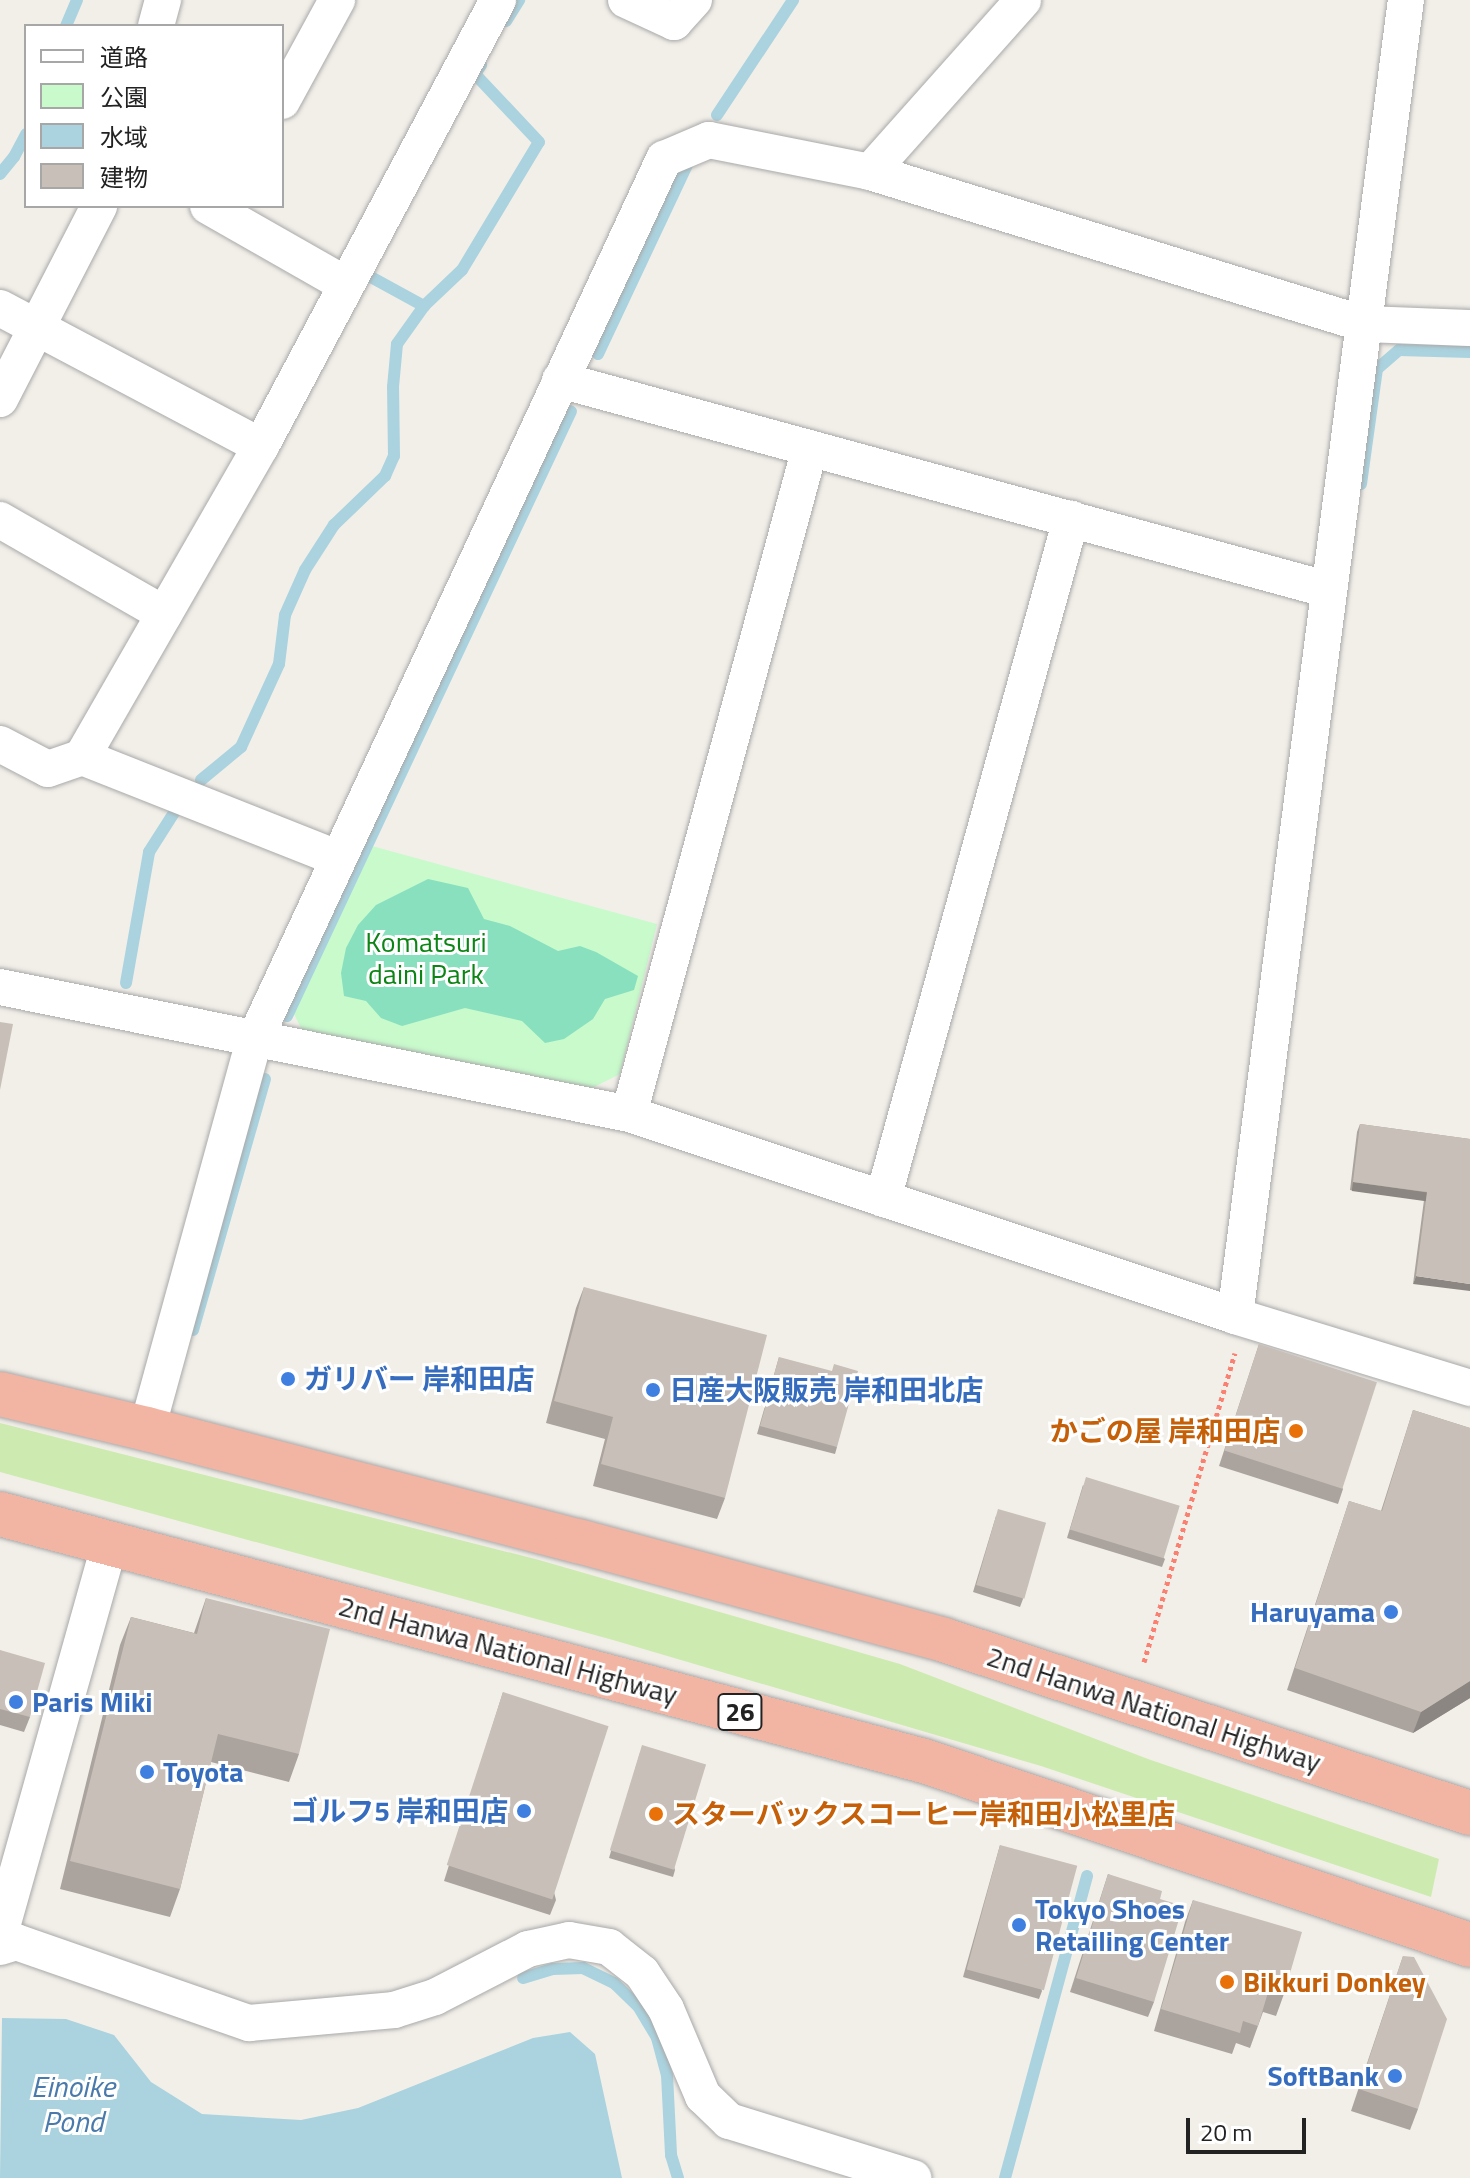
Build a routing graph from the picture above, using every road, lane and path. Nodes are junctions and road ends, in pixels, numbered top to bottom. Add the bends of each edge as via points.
1 (163, 0) edge
2 (337, 0) edge
3 (498, 0) edge
4 (626, 0) edge
5 (694, 0) edge
6 (1023, 0) edge
7 (1406, 0) edge
8 (157, 24) edge
9 (284, 97) edge
10 (870, 172) junction
11 (98, 208) edge
12 (218, 208) edge
13 (345, 284) junction
14 (0, 308) edge
15 (1364, 324) junction
16 (37, 327) junction
17 (1470, 328) edge
18 (560, 380) junction
19 (0, 399) edge
20 (261, 446) junction
21 (810, 448) junction
22 (1071, 519) junction
23 (0, 520) edge
24 (1329, 590) junction
25 (164, 614) junction
26 (0, 744) edge
27 (82, 757) junction
28 (337, 858) junction
29 (0, 987) edge
30 (254, 1041) junction
31 (629, 1114) junction
32 (883, 1199) junction
33 (1235, 1316) junction
34 (1470, 1388) edge
35 (0, 1394) edge
36 (147, 1429) junction
37 (0, 1514) edge
38 (110, 1543) junction
39 (1144, 1664) dead end
40 (1470, 1813) edge
41 (0, 1934) edge
42 (1470, 1945) edge
43 (0, 1947) edge
44 (913, 2178) edge

1 - 8 street
2 - 9 street
3 - 13 street
4 - 5 street via 674,22
6 - 10 street
7 - 15 street
10 - 15 street
10 - 18 street via 709,140 664,159
11 - 16 street
12 - 13 street
13 - 20 street
14 - 16 street
15 - 17 street
15 - 24 street
16 - 19 street
16 - 20 street
18 - 21 street
18 - 28 street
20 - 25 street
21 - 22 street
21 - 31 street
22 - 24 street
22 - 32 street
23 - 25 street
24 - 33 street
25 - 27 street
26 - 27 street via 48,769
27 - 28 street
28 - 30 street
29 - 30 street
30 - 31 street
30 - 36 street
31 - 32 street
32 - 33 street
33 - 34 street
33 - 39 path via 1237,1344
35 - 36 highway, 2nd Hanwa National Highway
36 - 40 highway, 2nd Hanwa National Highway via 944,1640
37 - 38 highway, 2nd Hanwa National Highway / 26
38 - 41 street
38 - 42 highway, 2nd Hanwa National Highway / 26 via 924,1761
43 - 44 street via 16,1942 249,2023 394,2010 435,1997 528,1949 569,1940 609,1947 642,1973 672,2020 703,2096 729,2121

